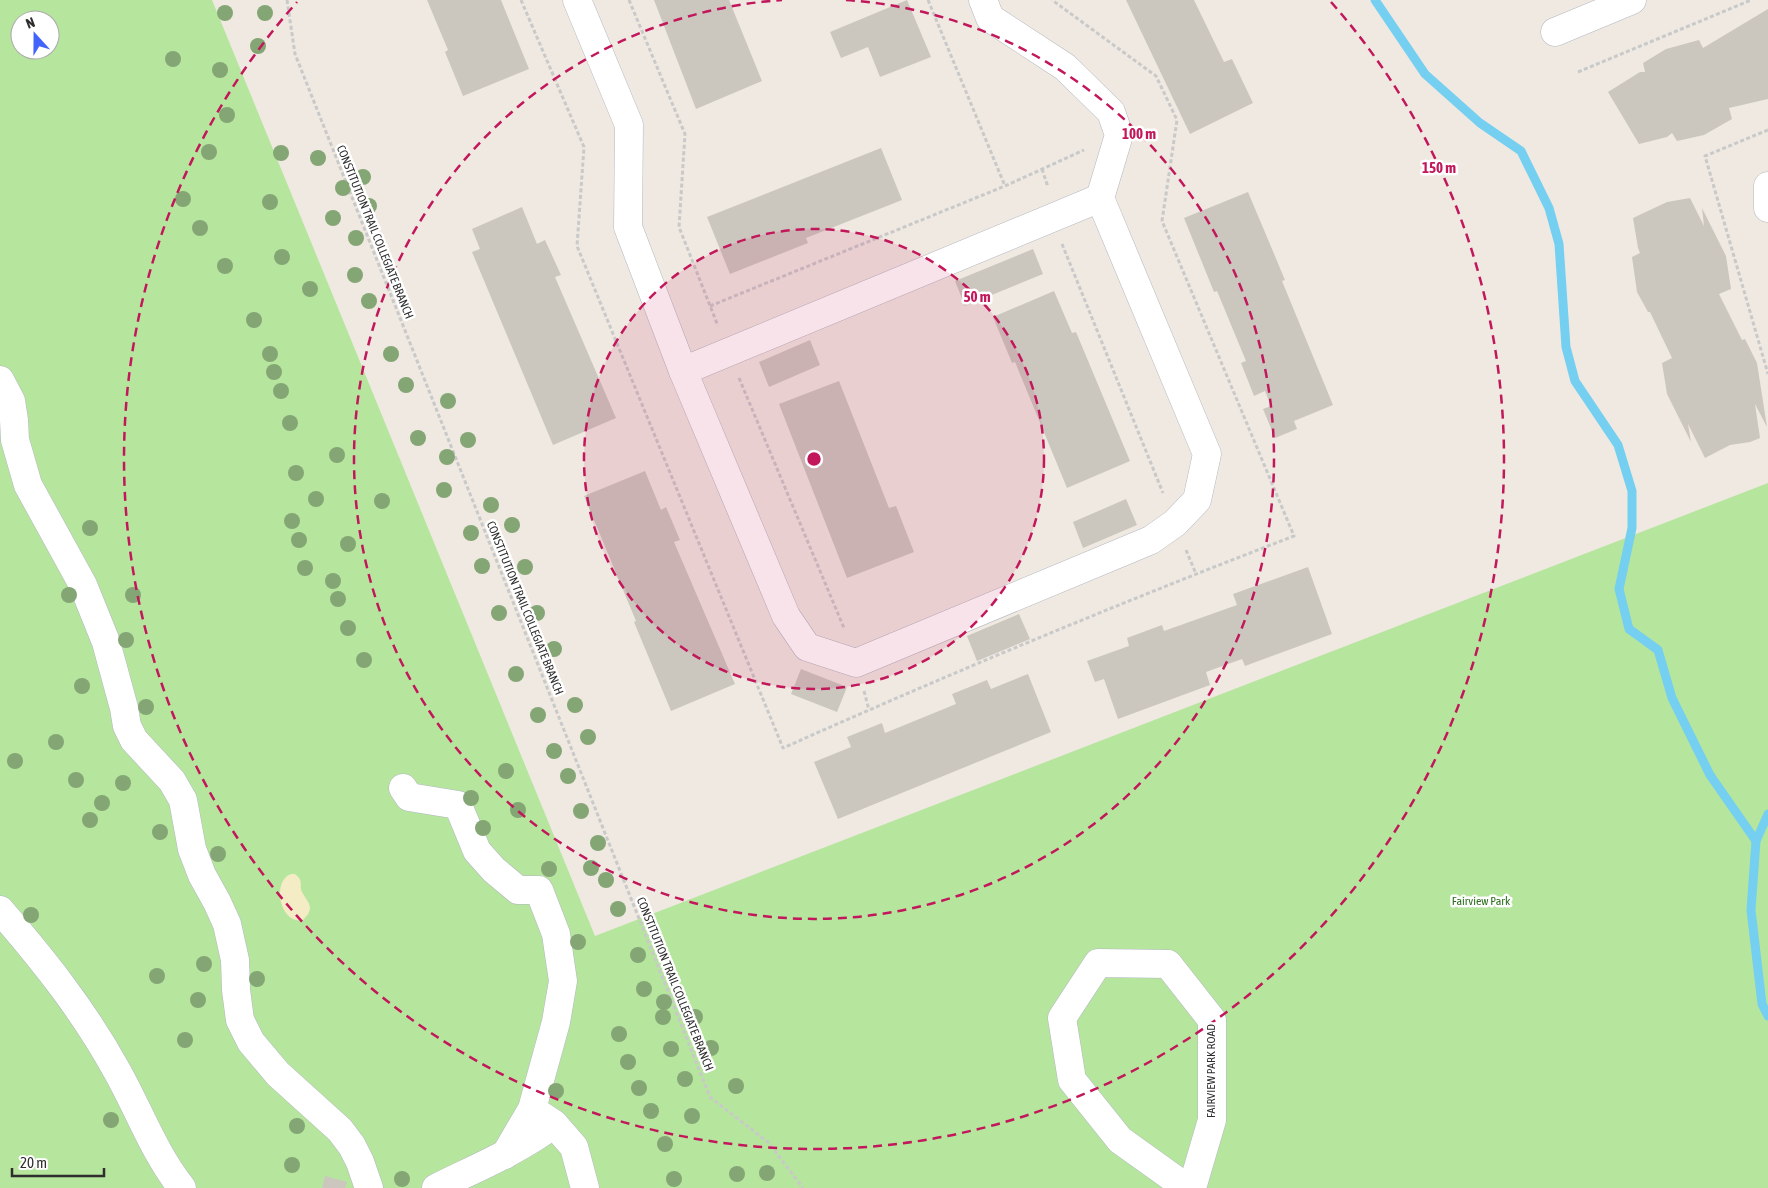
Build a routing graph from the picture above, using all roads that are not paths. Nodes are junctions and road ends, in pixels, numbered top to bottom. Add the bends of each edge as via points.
1 (577, 0) edge
2 (983, 0) edge
3 (1632, 0) edge
4 (1555, 32) dead end
5 (1768, 186) edge
6 (1100, 198) junction
7 (1768, 208) edge
8 (683, 371) junction
9 (0, 380) edge
10 (403, 788) dead end
11 (0, 910) edge
12 (532, 1109) junction
13 (554, 1124) junction
14 (505, 1155) junction
15 (182, 1188) edge
16 (368, 1188) edge
17 (436, 1188) edge
18 (585, 1188) edge
19 (1187, 1188) edge
20 (1192, 1188) edge

1 - 8 lane via 629,125 628,227
2 - 6 lane via 990,18 1065,67 1112,112 1119,134
3 - 4 lane
5 - 7 lane
6 - 8 lane
6 - 8 lane via 1207,454 1197,500 1176,523 1152,540 856,663 806,647 786,616
9 - 16 lane via 11,401 15,440 28,485 83,585 98,620 112,661 127,726 134,740 172,781 183,800 195,858 227,924 240,1020 251,1042 278,1074 340,1130 360,1162
10 - 12 lane via 409,797 458,805 477,851 494,870 518,890 540,890 556,934 563,982 556,1022
11 - 15 lane via 80,1010 117,1071 164,1163
12 - 13 lane
12 - 14 lane
13 - 14 lane
13 - 18 lane via 574,1148
14 - 17 lane
19 - 20 lane, FAIRVIEW PARK ROAD via 1120,1140 1072,1080 1062,1018 1098,963 1168,964 1212,1020 1212,1120

